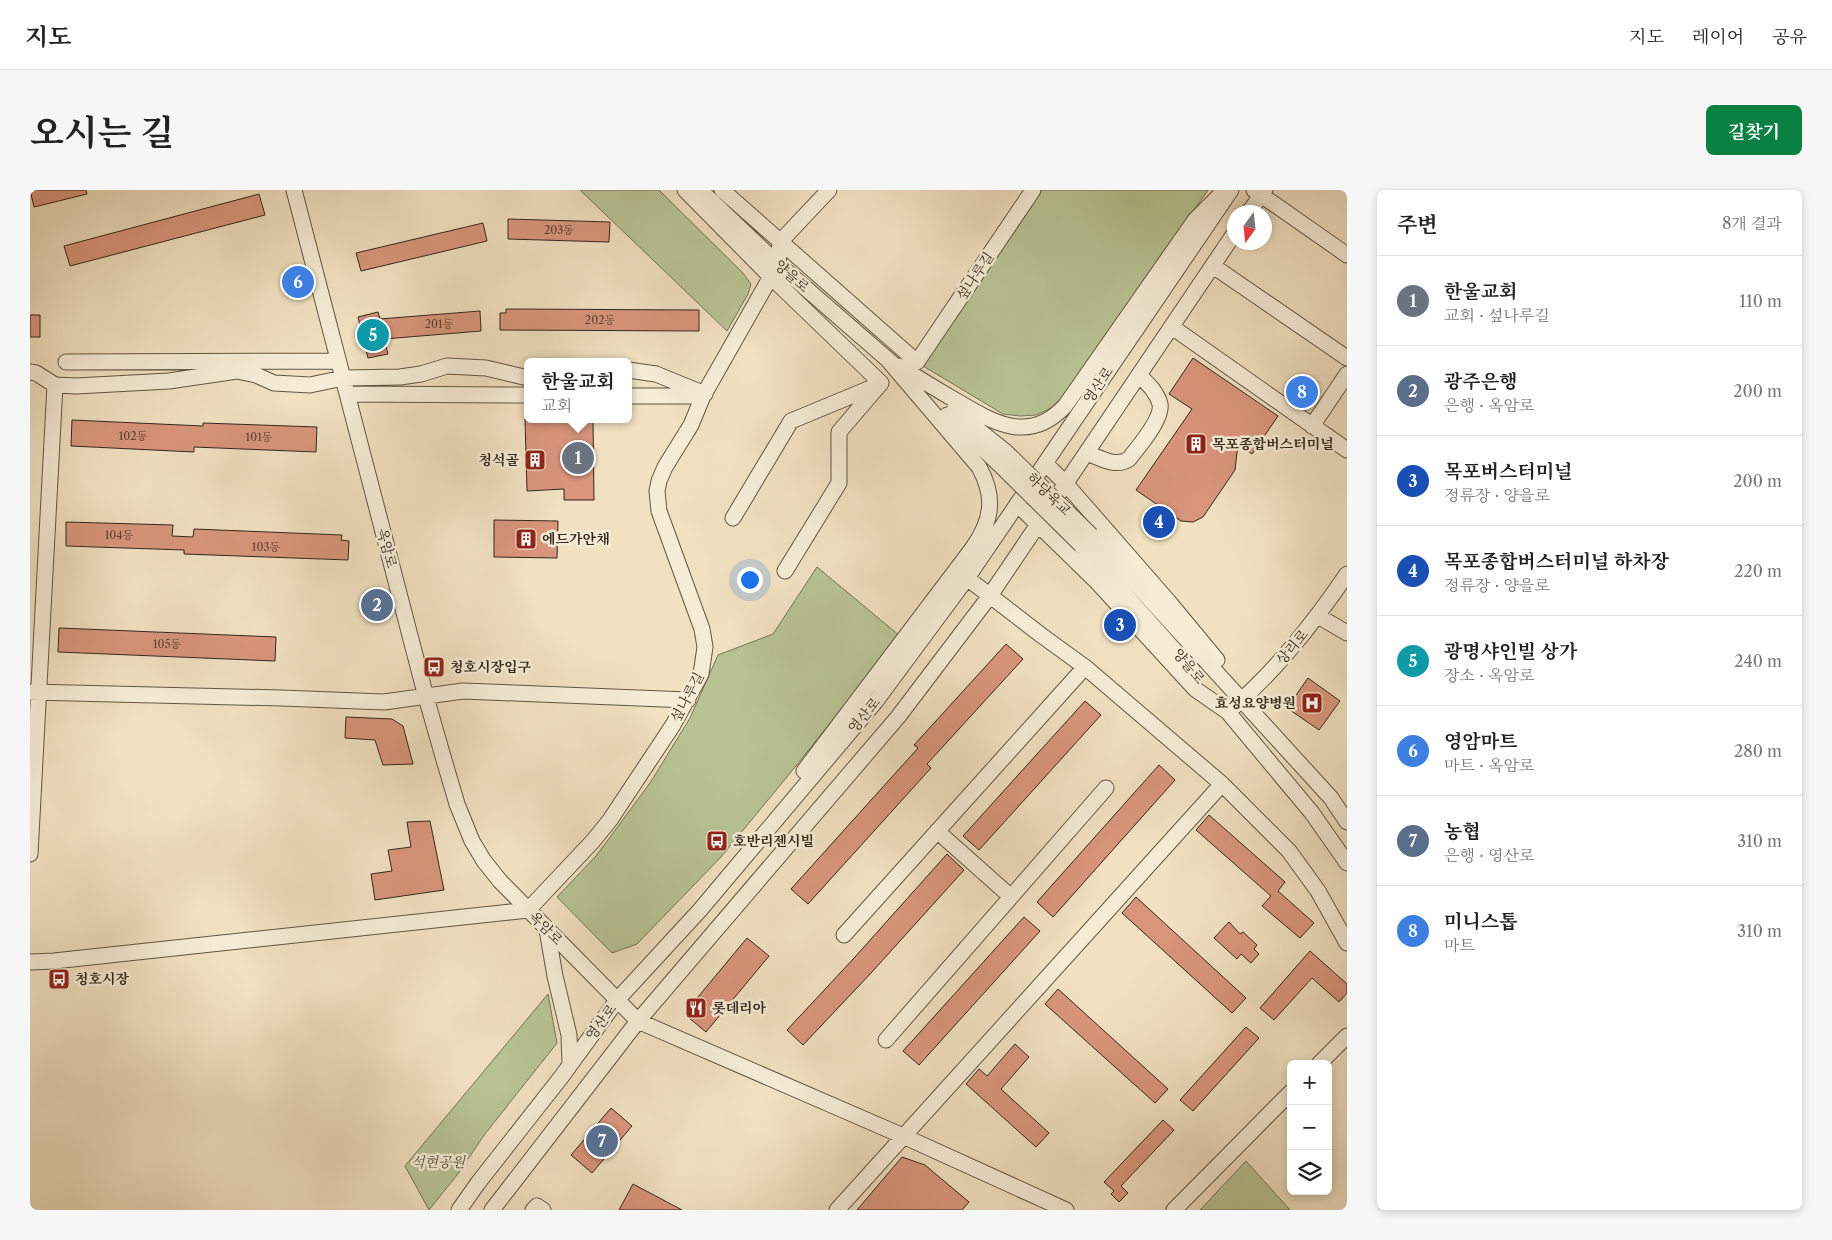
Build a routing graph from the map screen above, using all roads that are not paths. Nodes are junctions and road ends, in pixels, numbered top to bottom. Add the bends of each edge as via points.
1 (294, 190) edge
2 (685, 190) edge
3 (700, 190) edge
4 (722, 190) edge
5 (829, 190) edge
6 (1033, 190) edge
7 (1226, 190) edge
8 (1231, 190) edge
9 (1260, 192) edge
10 (1253, 205) edge
11 (780, 242) junction
12 (1227, 245) edge
13 (1347, 255) edge
14 (1213, 266) junction
15 (774, 271) junction
16 (1172, 327) junction
17 (1347, 358) edge
18 (887, 359) junction
19 (338, 360) junction
20 (66, 362) dead end
21 (632, 371) edge
22 (30, 372) edge
23 (1347, 374) edge
24 (1139, 375) junction
25 (524, 377) edge
26 (343, 378) junction
27 (882, 383) junction
28 (55, 385) junction
29 (347, 394) junction
30 (524, 395) edge
31 (704, 395) junction
32 (632, 396) edge
33 (1312, 426) junction
34 (1347, 450) edge
35 (1087, 452) junction
36 (1002, 458) joint
37 (1045, 463) junction
38 (1066, 484) junction
39 (1017, 504) junction
40 (733, 518) dead end
41 (1038, 525) junction
42 (1086, 540) junction
43 (785, 571) dead end
44 (1347, 574) edge
45 (967, 578) junction
46 (990, 597) junction
47 (1318, 616) junction
48 (1347, 633) edge
49 (1086, 667) junction
50 (34, 692) edge
51 (426, 697) junction
52 (688, 700) junction
53 (1242, 700) junction
54 (1228, 712) junction
55 (1222, 784) junction
56 (1106, 788) dead end
57 (1347, 822) edge
58 (937, 831) junction
59 (30, 854) edge
60 (1347, 863) edge
61 (1010, 896) junction
62 (528, 910) junction
63 (700, 910) junction
64 (547, 930) junction
65 (844, 935) dead end
66 (1347, 943) edge
67 (30, 962) edge
68 (618, 999) junction
69 (638, 1021) junction
70 (1347, 1036) edge
71 (886, 1040) dead end
72 (1323, 1060) edge
73 (570, 1065) junction
74 (1287, 1096) edge
75 (903, 1136) junction
76 (459, 1210) edge
77 (492, 1210) edge
78 (534, 1210) edge
79 (542, 1210) edge
80 (837, 1210) edge
81 (1066, 1210) edge
82 (1174, 1210) edge

1 - 19 street, 옥암로
2 - 15 street
3 - 15 street, 양을로
4 - 11 street
5 - 11 street
6 - 11 street, 섶나루길 via 917,362
7 - 18 street via 1195,220 1065,406 1040,424 1019,428 988,420
8 - 37 street, 영산로
9 - 10 street
9 - 13 street
11 - 15 street
12 - 14 street, 영산로
14 - 16 street, 영산로
14 - 17 street
15 - 18 street, 양을로
15 - 27 street
15 - 31 street, 섶나루길
16 - 24 street, 영산로
16 - 33 street
18 - 36 street, 양을로
18 - 63 street via 985,477 990,496 984,530
19 - 20 street
19 - 26 street, 옥암로
21 - 31 street via 656,374
22 - 28 street
23 - 33 street
24 - 35 street, 영산로
24 - 35 street via 1158,398 1158,418 1125,462 1113,462
25 - 26 street via 486,368 447,366 400,377
26 - 28 street via 310,385 283,385 237,371 169,381
26 - 29 street, 옥암로
27 - 40 street via 791,421
27 - 43 street via 839,432 839,484
28 - 50 street
29 - 30 street
29 - 51 street, 옥암로
31 - 32 street
31 - 52 street, 섶나루길 via 692,425 659,480 657,491 659,511 702,629 705,647 701,674
33 - 34 street
35 - 38 street, 영산로
36 - 42 street, 하당육교, bridge
37 - 38 street
37 - 39 street, 영산로
38 - 41 street, 영산로
38 - 53 street via 1213,654
39 - 41 street
39 - 45 street, 영산로
41 - 46 street, 영산로
41 - 54 street via 1097,582 1195,689
42 - 53 street, 양을로
42 - 54 street, 양을로
44 - 47 street, 상리로
45 - 46 street
45 - 63 street, 영산로 via 876,702
46 - 49 street
46 - 69 street, 영산로 via 898,717
47 - 48 street
47 - 53 street, 상리로 via 1276,667
49 - 55 street
49 - 58 street
50 - 51 street via 384,702
50 - 59 street
51 - 52 street via 463,691
51 - 62 street, 옥암로 via 457,804 472,841 500,882
52 - 62 street, 섶나루길 via 610,820
53 - 54 street, 상리로
53 - 57 street, 양을로 via 1331,798
54 - 60 street, 양을로 via 1312,813
55 - 66 street via 1289,851 1318,891
55 - 75 street
56 - 61 street
58 - 61 street
58 - 65 street
61 - 71 street
62 - 64 street, 옥암로
62 - 67 street
63 - 68 street, 영산로
64 - 68 street, 옥암로
64 - 73 street via 569,1035
68 - 69 street, 옥암로
68 - 73 street, 영산로
69 - 75 street
69 - 77 street, 영산로
70 - 72 street
73 - 76 street, 영산로
74 - 82 street
75 - 80 street
75 - 81 street
78 - 79 street via 537,1206

